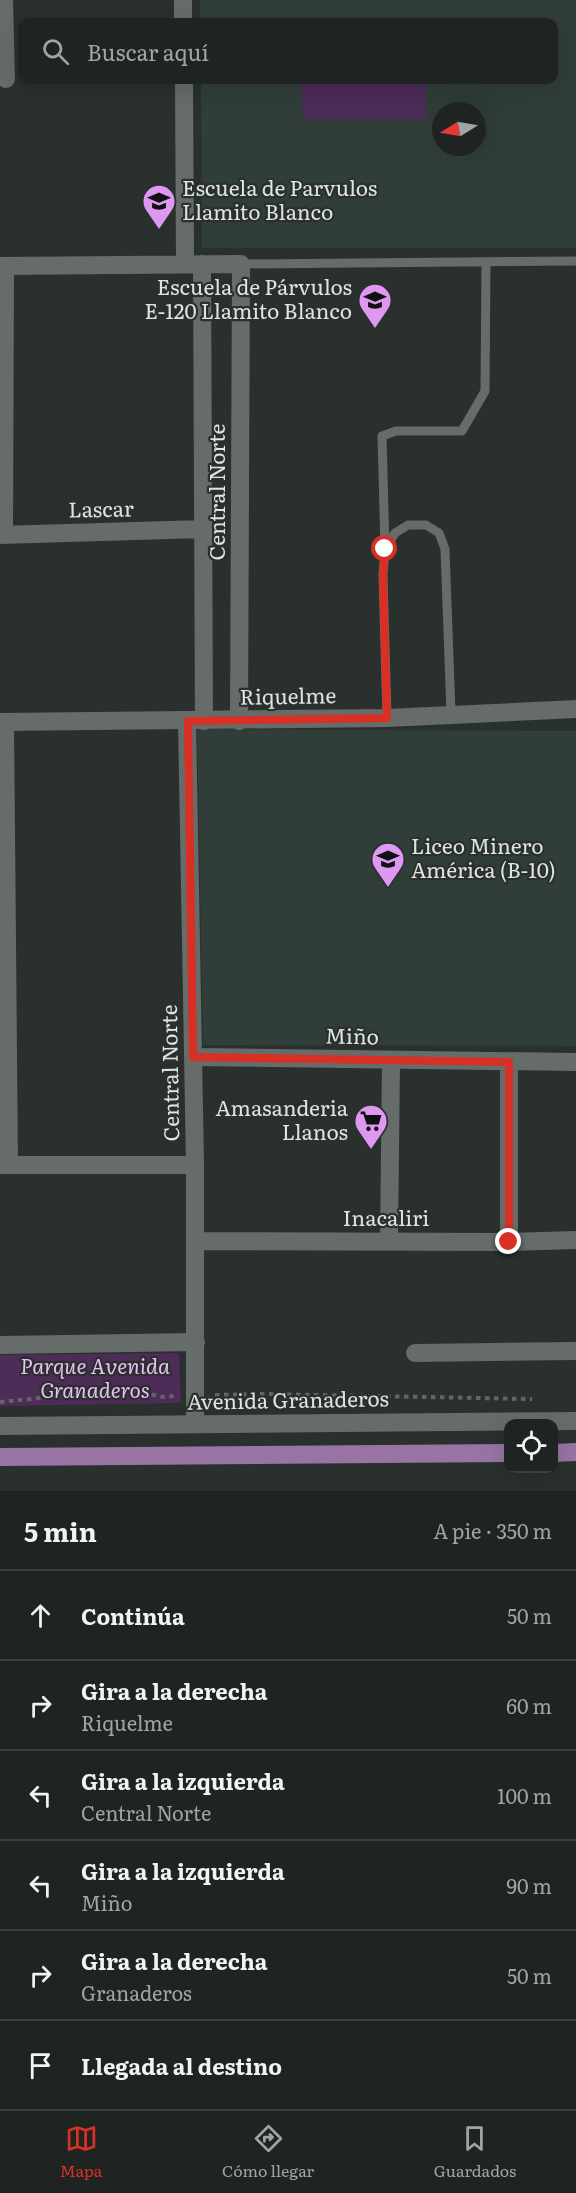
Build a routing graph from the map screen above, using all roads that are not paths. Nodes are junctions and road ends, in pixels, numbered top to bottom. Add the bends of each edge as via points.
1 (4, 0) edge
2 (183, 0) edge
3 (183, 18) edge
4 (9, 79) edge
5 (184, 84) edge
6 (576, 261) edge
7 (486, 262) junction
8 (194, 264) junction
9 (241, 264) junction
10 (3, 266) edge
11 (2, 455) edge
12 (203, 529) junction
13 (2, 535) edge
14 (385, 549) junction
15 (576, 709) edge
16 (450, 713) junction
17 (387, 718) junction
18 (196, 721) junction
19 (239, 721) junction
20 (2, 722) edge
21 (3, 917) edge
22 (193, 1057) junction
23 (391, 1060) junction
24 (509, 1062) junction
25 (576, 1062) edge
26 (5, 1165) edge
27 (195, 1165) junction
28 (576, 1240) edge
29 (195, 1242) junction
30 (389, 1242) junction
31 (509, 1242) junction
32 (196, 1342) junction
33 (0, 1345) edge
34 (576, 1351) edge
35 (415, 1353) dead end
36 (576, 1421) edge
37 (195, 1424) junction
38 (0, 1426) edge
39 (576, 1452) edge
40 (504, 1453) edge
41 (558, 1453) edge
42 (0, 1457) edge

1 - 4 street
2 - 3 street
5 - 8 street, Central Norte
6 - 7 lane
7 - 9 lane
7 - 14 lane via 485,391 462,431 396,431 382,436
8 - 9 street
8 - 10 street
8 - 12 street, Central Norte
9 - 19 street, Central Norte
10 - 11 street
11 - 13 street
12 - 13 street, Lascar
12 - 18 street, Central Norte
14 - 16 lane via 395,533 408,525 426,525 439,533 445,549
14 - 17 lane
15 - 16 street, Riquelme
16 - 17 street, Riquelme
17 - 19 street, Riquelme
18 - 19 street, Riquelme
18 - 20 street, Riquelme
18 - 22 street, Central Norte
20 - 21 street
21 - 26 street
22 - 23 street, Miño
22 - 27 street, Central Norte
23 - 24 street, Miño
23 - 30 street
24 - 25 street, Miño
24 - 31 street
26 - 27 street
27 - 29 street, Central Norte
28 - 31 street, Inacaliri
29 - 30 street, Inacaliri
29 - 32 street, Central Norte
30 - 31 street, Inacaliri
32 - 33 street
32 - 37 street, Central Norte
34 - 35 street
36 - 37 street, Avenida Granaderos
37 - 38 street, Avenida Granaderos
39 - 41 main road
40 - 42 main road

